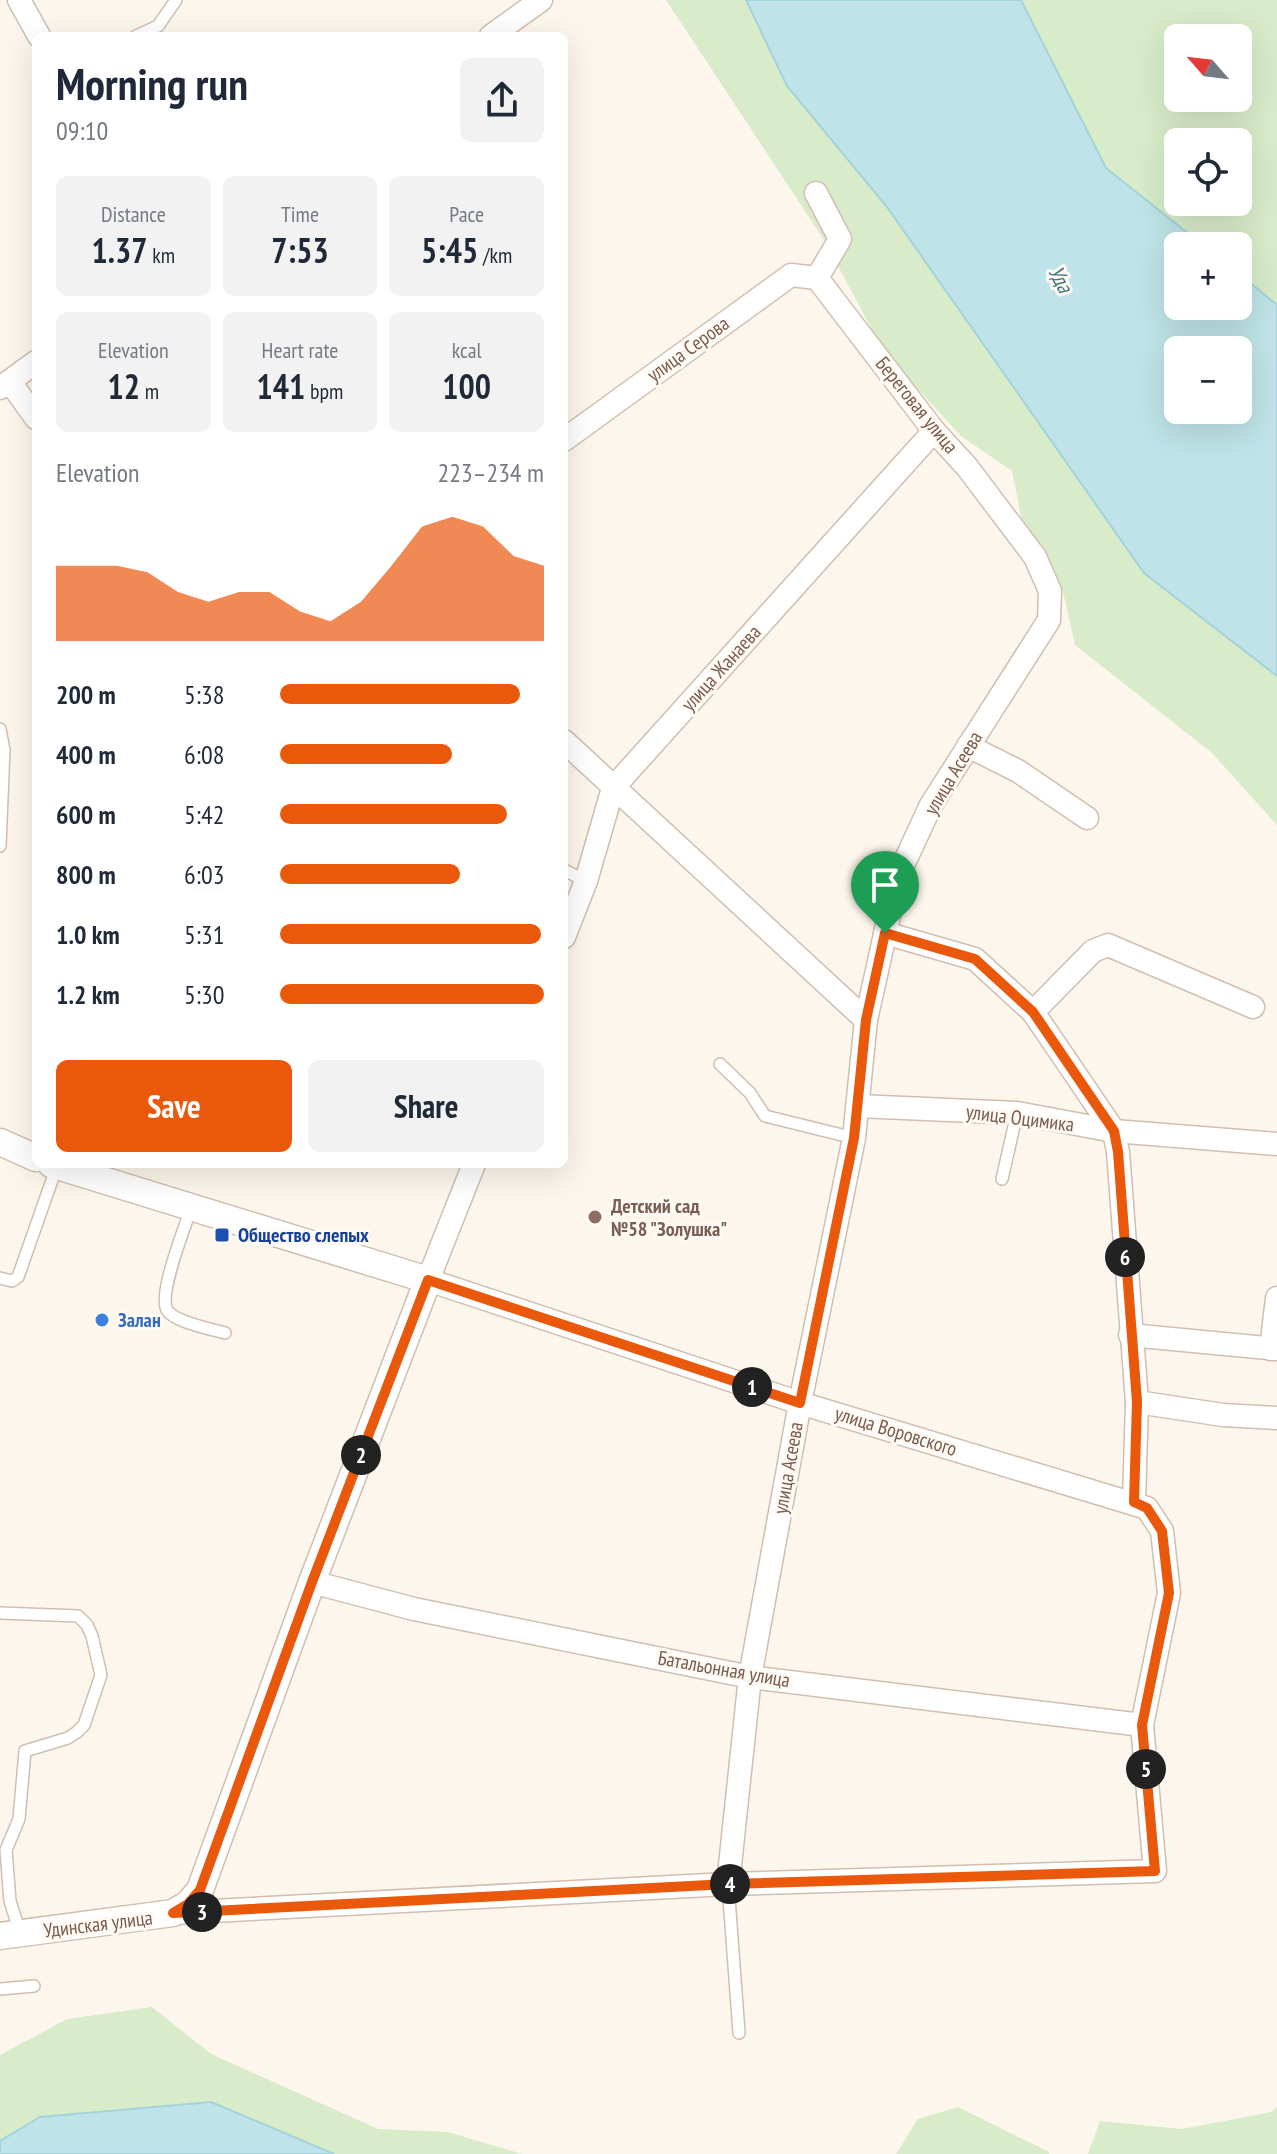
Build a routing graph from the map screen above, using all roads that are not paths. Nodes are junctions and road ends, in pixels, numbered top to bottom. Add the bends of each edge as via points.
1 (19, 0) edge
2 (176, 0) edge
3 (541, 0) edge
4 (37, 32) edge
5 (145, 32) edge
6 (497, 32) edge
7 (816, 193) dead end
8 (817, 278) junction
9 (32, 365) edge
10 (5, 385) edge
11 (32, 414) edge
12 (934, 431) junction
13 (568, 437) edge
14 (1049, 620) joint
15 (0, 729) edge
16 (568, 745) edge
17 (968, 746) junction
18 (613, 788) junction
19 (1087, 818) dead end
20 (0, 846) edge
21 (568, 872) edge
22 (586, 881) junction
23 (568, 927) edge
24 (885, 933) junction
25 (1253, 1007) dead end
26 (1033, 1012) junction
27 (866, 1020) junction
28 (720, 1064) dead end
29 (858, 1106) junction
30 (1017, 1113) junction
31 (1114, 1131) junction
32 (854, 1138) junction
33 (0, 1142) edge
34 (1277, 1144) edge
35 (32, 1155) edge
36 (46, 1168) edge
37 (67, 1168) edge
38 (472, 1168) edge
39 (1002, 1179) dead end
40 (191, 1207) junction
41 (0, 1278) edge
42 (428, 1280) junction
43 (1277, 1298) edge
44 (225, 1333) dead end
45 (1130, 1335) junction
46 (1274, 1349) edge
47 (1137, 1402) junction
48 (800, 1403) junction
49 (1277, 1418) edge
50 (1140, 1505) junction
51 (312, 1582) junction
52 (0, 1613) edge
53 (750, 1677) junction
54 (1142, 1725) junction
55 (728, 1884) junction
56 (173, 1913) junction
57 (10, 1935) edge
58 (34, 1986) dead end
59 (0, 1989) edge
60 (739, 2033) dead end

1 - 4 street
2 - 5 lane via 158,26
3 - 6 street
7 - 8 street via 840,239
8 - 12 street, Береговая улица
8 - 13 street, улица Серова via 791,275
9 - 10 street
10 - 11 street
12 - 14 street, Береговая улица via 1035,557 1050,591
12 - 18 street, улица Жанаева
14 - 17 street, улица Асеева
15 - 20 lane
16 - 18 street
17 - 19 street via 1018,771
17 - 24 street, улица Асеева via 931,805 898,876
18 - 22 street, улица Жанаева
18 - 27 street
21 - 22 lane
22 - 23 street, улица Жанаева
24 - 26 street via 975,959
24 - 27 street, улица Асеева
25 - 26 street via 1108,945 1093,951
26 - 31 street
27 - 29 street, улица Асеева
28 - 32 lane via 765,1116
29 - 30 street, улица Оцимика
29 - 32 street, улица Асеева
30 - 31 street, улица Оцимика
30 - 39 lane
31 - 34 street, улица Оцимика
31 - 45 street
32 - 48 street, улица Асеева
33 - 35 street, улица Воровского
36 - 41 lane via 18,1277
37 - 40 street, улица Воровского
38 - 42 street
40 - 42 street, улица Воровского
40 - 44 lane via 165,1297 167,1310 176,1318
42 - 48 street, улица Воровского
42 - 51 street
43 - 46 street
45 - 46 street
45 - 47 street
47 - 49 street
47 - 50 street
48 - 50 street, улица Воровского
48 - 53 street, улица Асеева
50 - 54 street via 1162,1531 1169,1593
51 - 53 street, Батальонная улица via 414,1609
51 - 56 street via 200,1890
52 - 57 lane via 78,1616 92,1636 101,1675 84,1725 25,1751 19,1819 6,1850
53 - 54 street, Батальонная улица
53 - 55 street, улица Асеева
54 - 55 street, Удинская улица via 1155,1871
55 - 56 street, Удинская улица
55 - 60 lane
56 - 57 street, Удинская улица
58 - 59 lane

